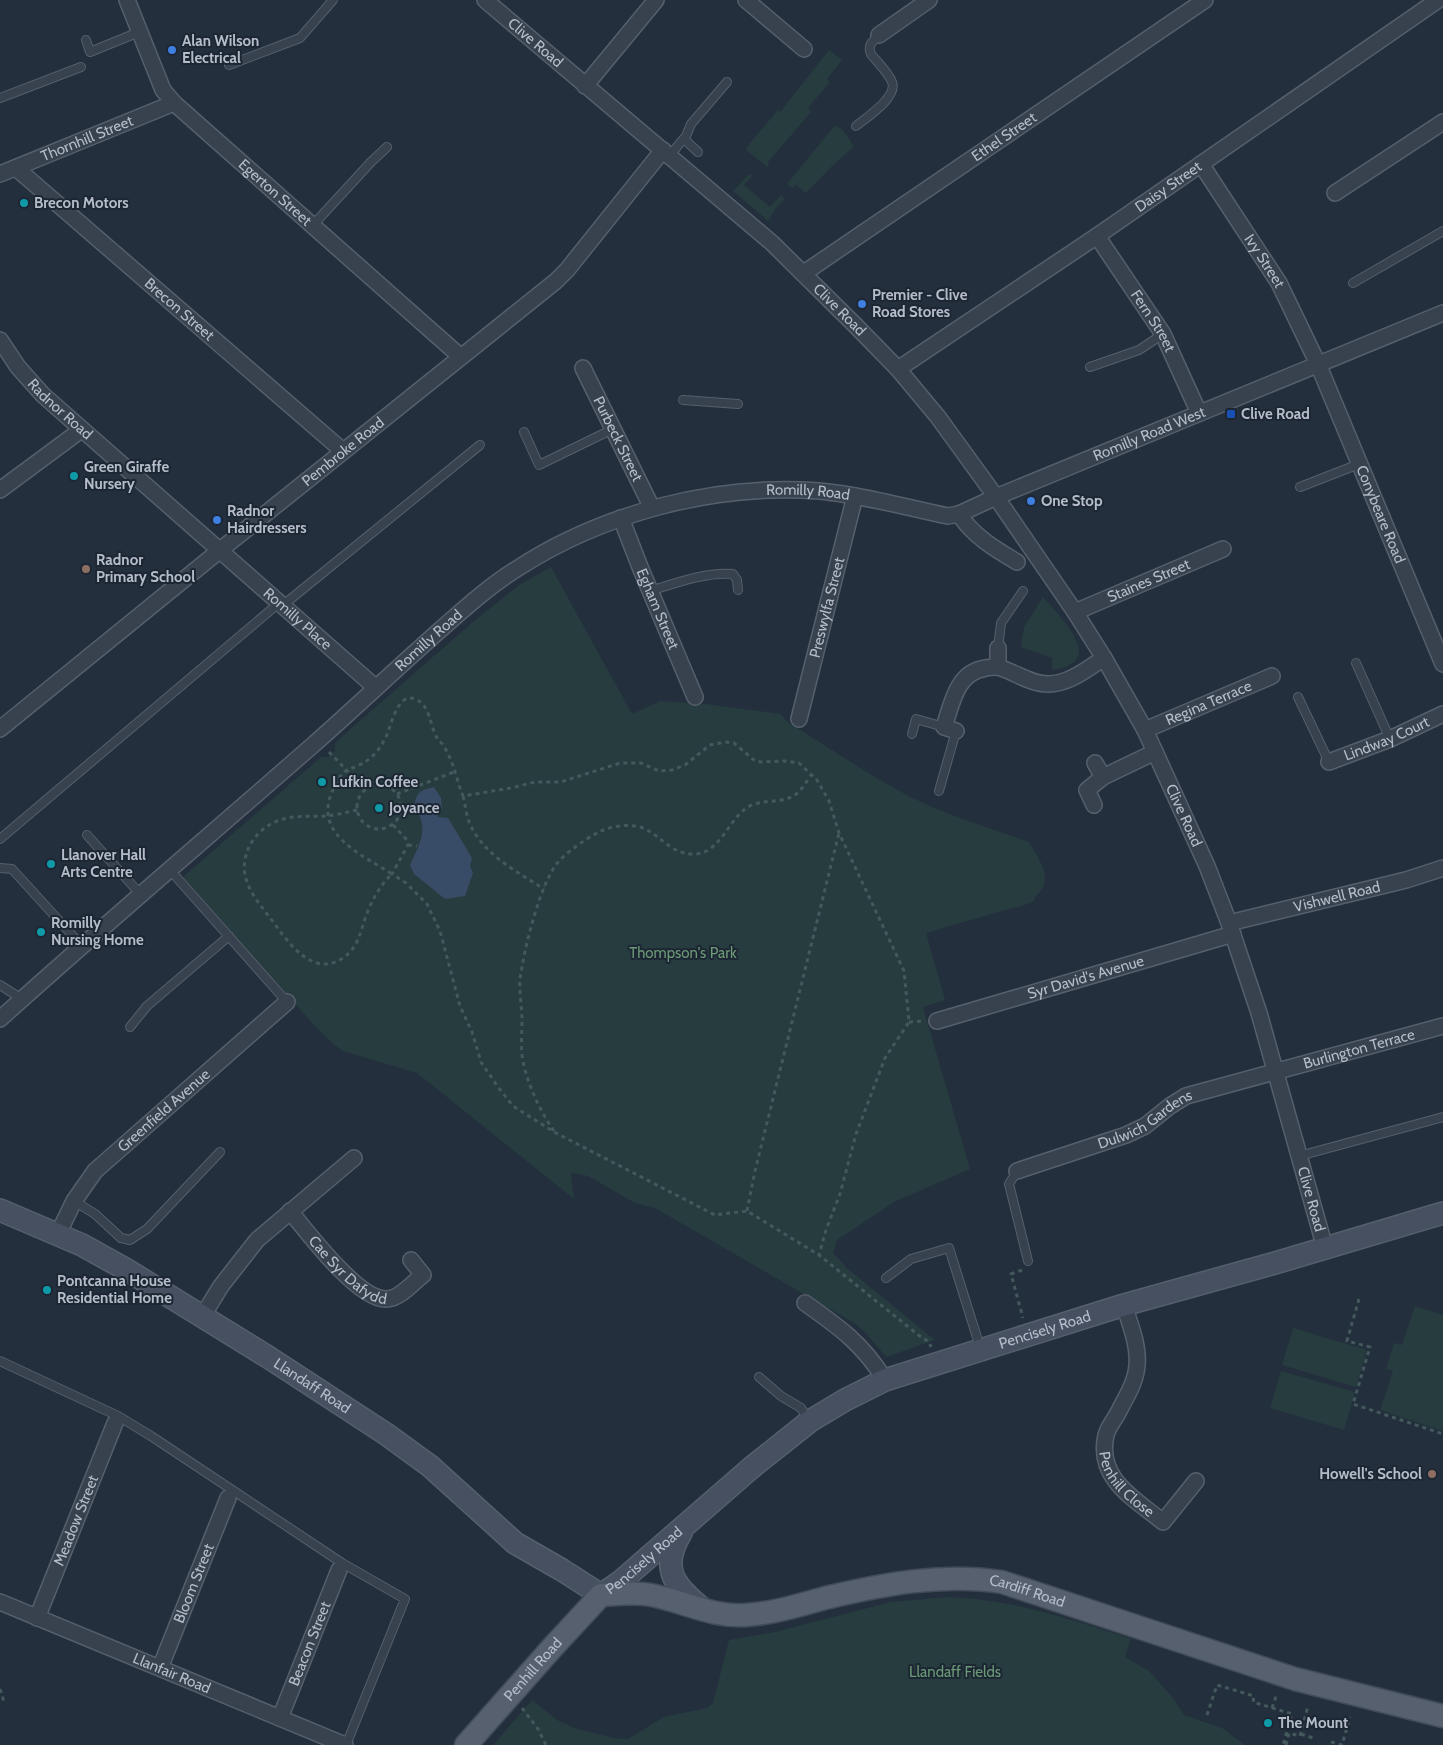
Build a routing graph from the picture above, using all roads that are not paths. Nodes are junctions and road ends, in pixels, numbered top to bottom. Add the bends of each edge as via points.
1 (127, 0) edge
2 (333, 0) edge
3 (485, 0) edge
4 (656, 0) edge
5 (746, 0) edge
6 (1205, 0) edge
7 (1438, 0) edge
8 (926, 1) edge
9 (139, 32) junction
10 (879, 35) joint
11 (86, 40) dead end
12 (804, 50) dead end
13 (229, 65) dead end
14 (81, 67) dead end
15 (727, 82) dead end
16 (585, 86) junction
17 (0, 98) edge
18 (174, 103) junction
19 (1443, 122) edge
20 (856, 126) dead end
21 (684, 139) junction
22 (387, 147) dead end
23 (698, 152) dead end
24 (666, 153) junction
25 (1201, 164) junction
26 (16, 168) junction
27 (0, 174) edge
28 (1335, 193) dead end
29 (313, 225) junction
30 (1443, 231) edge
31 (1096, 236) junction
32 (804, 273) junction
33 (1353, 283) dead end
34 (1443, 313) edge
35 (1163, 334) junction
36 (0, 340) edge
37 (461, 357) junction
38 (1318, 364) junction
39 (1090, 367) dead end
40 (583, 368) dead end
41 (898, 369) junction
42 (683, 400) dead end
43 (738, 404) dead end
44 (1199, 413) junction
45 (613, 429) junction
46 (81, 430) junction
47 (524, 432) dead end
48 (480, 445) dead end
49 (343, 451) junction
50 (1359, 464) junction
51 (1300, 487) dead end
52 (0, 490) edge
53 (855, 496) junction
54 (996, 497) junction
55 (652, 508) junction
56 (959, 514) junction
57 (621, 518) junction
58 (1223, 549) dead end
59 (219, 551) junction
60 (1018, 562) dead end
61 (650, 590) junction
62 (738, 590) dead end
63 (1023, 591) dead end
64 (281, 605) junction
65 (1075, 612) junction
66 (998, 648) joint
67 (1104, 658) junction
68 (1356, 663) dead end
69 (1443, 664) edge
70 (998, 666) junction
71 (1272, 676) dead end
72 (375, 688) junction
73 (696, 697) dead end
74 (1298, 697) dead end
75 (1443, 714) edge
76 (799, 719) dead end
77 (0, 729) edge
78 (950, 729) junction
79 (1145, 730) junction
80 (912, 734) dead end
81 (1390, 739) junction
82 (1155, 752) junction
83 (1329, 762) joint
84 (1095, 763) dead end
85 (1103, 777) junction
86 (939, 791) dead end
87 (1094, 805) dead end
88 (87, 835) dead end
89 (0, 839) edge
90 (0, 868) edge
91 (1443, 868) edge
92 (170, 870) junction
93 (142, 896) junction
94 (1231, 929) junction
95 (229, 936) junction
96 (83, 947) junction
97 (0, 986) edge
98 (22, 1000) junction
99 (287, 1002) joint
100 (0, 1019) edge
101 (937, 1021) dead end
102 (1443, 1026) edge
103 (130, 1027) dead end
104 (1274, 1072) junction
105 (1443, 1117) edge
106 (220, 1152) dead end
107 (1299, 1156) junction
108 (354, 1158) dead end
109 (1017, 1171) joint
110 (74, 1201) junction
111 (0, 1210) edge
112 (290, 1211) junction
113 (1443, 1214) edge
114 (58, 1234) junction
115 (1325, 1248) junction
116 (410, 1260) dead end
117 (1028, 1261) road end
118 (886, 1278) dead end
119 (805, 1303) dead end
120 (1124, 1305) junction
121 (202, 1317) junction
122 (981, 1350) junction
123 (0, 1361) edge
124 (759, 1377) dead end
125 (885, 1380) junction
126 (117, 1419) junction
127 (810, 1421) junction
128 (1196, 1481) dead end
129 (229, 1494) junction
130 (686, 1524) junction
131 (341, 1566) junction
132 (602, 1595) junction
133 (0, 1602) edge
134 (704, 1610) junction
135 (37, 1618) junction
136 (160, 1668) junction
137 (1443, 1716) edge
138 (280, 1718) junction
139 (345, 1745) edge
140 (466, 1745) edge

1 - 9 street, Egerton Street
2 - 13 lane via 300,38
3 - 16 street, Clive Road
4 - 16 street
5 - 12 street
6 - 32 street, Ethel Street
7 - 25 street, Daisy Street
8 - 10 street
9 - 11 lane via 90,52
9 - 18 street, Egerton Street via 163,90
10 - 20 lane via 870,44 870,54 892,81 894,89
14 - 17 lane
15 - 21 lane via 691,124
16 - 24 street, Clive Road
18 - 26 street, Thornhill Street
18 - 29 street, Egerton Street
19 - 28 street
21 - 23 lane
21 - 24 lane
22 - 29 lane
24 - 32 street, Clive Road
24 - 37 street, Pembroke Road via 567,270
25 - 31 street, Daisy Street
25 - 38 street, Ivy Street via 1279,283
26 - 27 street, Thornhill Street
26 - 49 street, Brecon Street
29 - 37 street, Egerton Street
30 - 33 lane
31 - 35 street, Fern Street
31 - 41 street, Daisy Street
32 - 41 street, Clive Road
34 - 38 street, Romilly Road West
35 - 39 lane via 1139,350
35 - 44 street, Fern Street
36 - 46 street, Radnor Road via 43,395
37 - 49 street, Pembroke Road
38 - 44 street, Romilly Road West
38 - 50 street, Conybeare Road
40 - 45 street, Purbeck Street
41 - 54 street, Clive Road via 938,417
42 - 43 lane
44 - 54 street, Romilly Road West
45 - 47 lane via 539,465
45 - 55 street, Purbeck Street
46 - 52 street
46 - 59 street, Radnor Road
48 - 64 lane
49 - 59 street, Pembroke Road
50 - 51 lane
50 - 69 street, Conybeare Road
53 - 55 street, Romilly Road via 781,490 724,494
53 - 56 street, Romilly Road via 948,516
53 - 76 street, Preswylfa Street
54 - 56 street, Romilly Road
54 - 65 street, Clive Road
55 - 57 street, Romilly Road
56 - 60 street via 993,548
57 - 61 street, Egham Street
57 - 72 street, Romilly Road via 543,553 514,570 473,601
58 - 65 street, Staines Street
59 - 64 street, Romilly Place
59 - 77 street, Pembroke Road
61 - 62 lane via 686,580 732,574 737,580
61 - 73 street, Egham Street
63 - 66 lane via 1001,623
64 - 72 street, Romilly Place
64 - 89 lane
65 - 67 street, Clive Road
66 - 70 street
67 - 70 street via 1077,676 1048,684 1033,682
67 - 79 street, Clive Road
68 - 81 lane
70 - 78 street via 982,668 963,679 957,688
71 - 79 street, Regina Terrace
72 - 92 street, Romilly Road
74 - 83 lane
75 - 81 street, Lindway Court
78 - 80 lane via 916,719
78 - 86 lane
79 - 82 street, Clive Road
81 - 83 street, Lindway Court
82 - 85 street
82 - 94 street, Clive Road via 1208,866
84 - 85 street
85 - 87 street via 1087,790
88 - 93 lane
90 - 96 lane via 12,869
91 - 94 street, Vishwell Road
92 - 93 street, Romilly Road
92 - 95 lane
93 - 96 street, Romilly Road
94 - 101 street, Syr David's Avenue
94 - 104 street, Clive Road via 1259,1013
95 - 99 lane
95 - 103 lane via 147,1006
96 - 98 street, Romilly Road
97 - 98 lane
98 - 100 street, Romilly Road
99 - 110 street, Greenfield Avenue via 95,1171
102 - 104 street, Burlington Terrace
104 - 107 street, Clive Road
104 - 109 street, Dulwich Gardens via 1186,1096 1145,1126 1126,1135
105 - 107 lane
106 - 110 lane via 147,1229 130,1240 121,1238 95,1214
107 - 115 street, Clive Road
108 - 112 street
109 - 117 lane via 1010,1184
110 - 114 street, Greenfield Avenue
111 - 114 main road, Llandaff Road
112 - 116 street, Cae Syr Dafydd via 343,1274 375,1297 396,1297 423,1274
112 - 121 street via 257,1240
113 - 115 main road, Pencisely Road
114 - 121 main road, Llandaff Road via 127,1270
115 - 120 main road, Pencisely Road
118 - 122 lane via 911,1260 949,1248
119 - 125 street via 850,1336 874,1362
120 - 122 main road, Pencisely Road
120 - 128 street, Penhill Close via 1138,1364 1134,1382 1107,1434 1107,1465 1116,1484 1163,1522
121 - 132 main road, Llandaff Road via 386,1434 430,1466 515,1543
122 - 125 main road, Pencisely Road
123 - 126 lane
124 - 127 lane via 801,1408
125 - 127 main road, Pencisely Road
126 - 129 lane via 151,1436
126 - 135 street, Meadow Street
127 - 130 main road, Pencisely Road
129 - 131 lane
129 - 136 street, Bloom Street
130 - 132 main road, Pencisely Road
130 - 134 main road, Pencisely Road via 671,1552 671,1571 679,1587
131 - 138 street, Beacon Street
131 - 139 lane via 405,1599
132 - 134 main road, Cardiff Road via 650,1595
132 - 140 main road, Penhill Road
133 - 135 street, Llanfair Road
134 - 137 main road, Cardiff Road via 748,1615 899,1582 982,1579 1002,1582 1295,1679
135 - 136 street, Llanfair Road
136 - 138 street, Llanfair Road
138 - 139 street, Llanfair Road

